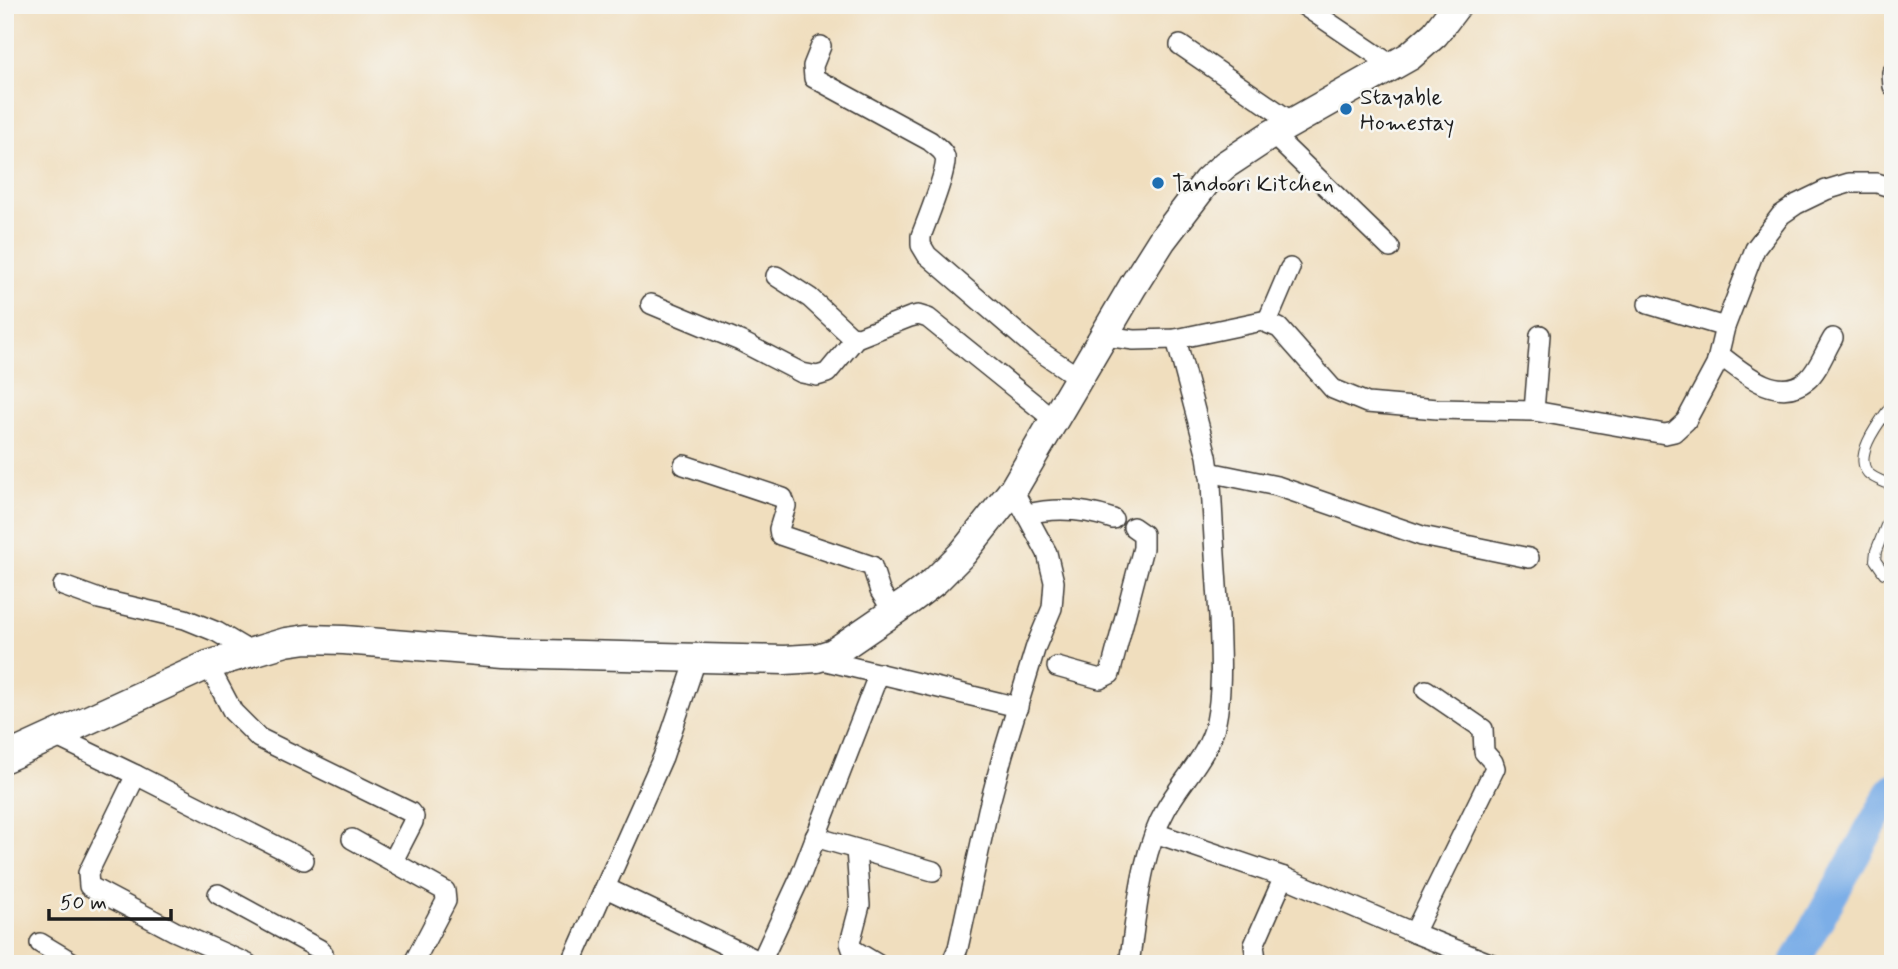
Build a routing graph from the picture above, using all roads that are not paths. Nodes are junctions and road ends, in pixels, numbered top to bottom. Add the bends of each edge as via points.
1 (1303, 5) edge
2 (1457, 5) edge
3 (1180, 45) dead end
4 (821, 46) dead end
5 (1393, 66) junction
6 (1282, 128) junction
7 (1893, 188) edge
8 (1390, 248) dead end
9 (1290, 268) dead end
10 (776, 276) dead end
11 (652, 304) dead end
12 (1648, 304) dead end
13 (1268, 322) junction
14 (1725, 327) junction
15 (1540, 335) dead end
16 (1105, 336) junction
17 (856, 338) junction
18 (1833, 338) dead end
19 (1176, 339) junction
20 (1720, 355) junction
21 (1079, 377) junction
22 (1893, 403) edge
23 (1534, 411) junction
24 (1053, 419) junction
25 (684, 465) dead end
26 (1209, 472) junction
27 (1893, 486) edge
28 (1013, 490) junction
29 (1893, 508) edge
30 (1027, 514) junction
31 (1113, 519) dead end
32 (1133, 527) dead end
33 (1529, 558) dead end
34 (1893, 576) edge
35 (63, 586) dead end
36 (894, 613) junction
37 (249, 651) junction
38 (697, 657) junction
39 (817, 659) junction
40 (208, 665) junction
41 (1057, 667) dead end
42 (879, 673) junction
43 (1426, 690) dead end
44 (1018, 707) junction
45 (53, 735) junction
46 (5, 758) edge
47 (136, 775) junction
48 (1155, 833) junction
49 (815, 837) junction
50 (352, 839) dead end
51 (856, 849) junction
52 (304, 860) dead end
53 (393, 861) junction
54 (933, 871) dead end
55 (1284, 877) junction
56 (606, 888) junction
57 (218, 894) dead end
58 (1414, 933) junction
59 (40, 943) dead end
60 (761, 963) edge
61 (75, 964) edge
62 (248, 964) edge
63 (319, 964) edge
64 (413, 964) edge
65 (572, 964) edge
66 (877, 964) edge
67 (951, 964) edge
68 (1129, 964) edge
69 (1261, 964) edge
70 (1492, 964) edge

1 - 5 street
2 - 5 street via 1435,34
3 - 6 street
4 - 21 street via 813,66 814,78 930,141 944,155 943,174 921,236 927,256 1035,348
5 - 6 street
6 - 8 street
6 - 16 street via 1226,165 1191,199
7 - 14 street via 1849,183 1781,215 1755,249
9 - 13 street
10 - 17 street
11 - 17 street via 811,375 827,373
12 - 14 street
13 - 19 street via 1253,321
13 - 23 street via 1279,328 1333,389 1367,403
14 - 20 street
15 - 23 street
16 - 19 street
16 - 21 street
17 - 24 street via 900,320 924,316
18 - 20 street via 1808,380 1788,388 1763,385
19 - 26 street
20 - 23 street via 1685,421 1674,432
21 - 24 street
22 - 27 lane via 1866,444 1863,458 1870,475
24 - 28 street
25 - 36 street via 783,498 786,506 780,535 872,566
26 - 33 street via 1277,486 1422,536
26 - 48 street via 1220,647 1216,722 1206,748
28 - 30 street
28 - 36 street via 952,564
29 - 34 lane via 1875,560 1884,573
30 - 31 street via 1060,509
30 - 44 street via 1047,553 1054,582 1052,608
32 - 41 street via 1143,534 1143,548 1110,674 1100,679
35 - 37 street via 194,622
36 - 39 street
37 - 38 street via 307,639 503,653
37 - 40 street
38 - 39 street
38 - 56 street via 663,757
39 - 42 street
40 - 45 street
40 - 53 street via 233,712 259,738 410,812 414,822
42 - 44 street
42 - 49 street
43 - 58 street via 1483,729 1483,752 1495,768
44 - 67 street
45 - 46 street
45 - 47 street
47 - 52 street
47 - 62 street via 88,873 89,886
48 - 55 street
48 - 68 street via 1144,867
49 - 51 street
49 - 60 street
50 - 53 street
51 - 54 street
51 - 66 street via 860,905 850,943 852,949
53 - 64 street via 441,887 447,897
55 - 58 street
55 - 69 street via 1254,945
56 - 60 street
56 - 65 street
57 - 63 street via 319,949 323,953
58 - 70 street
59 - 61 street

